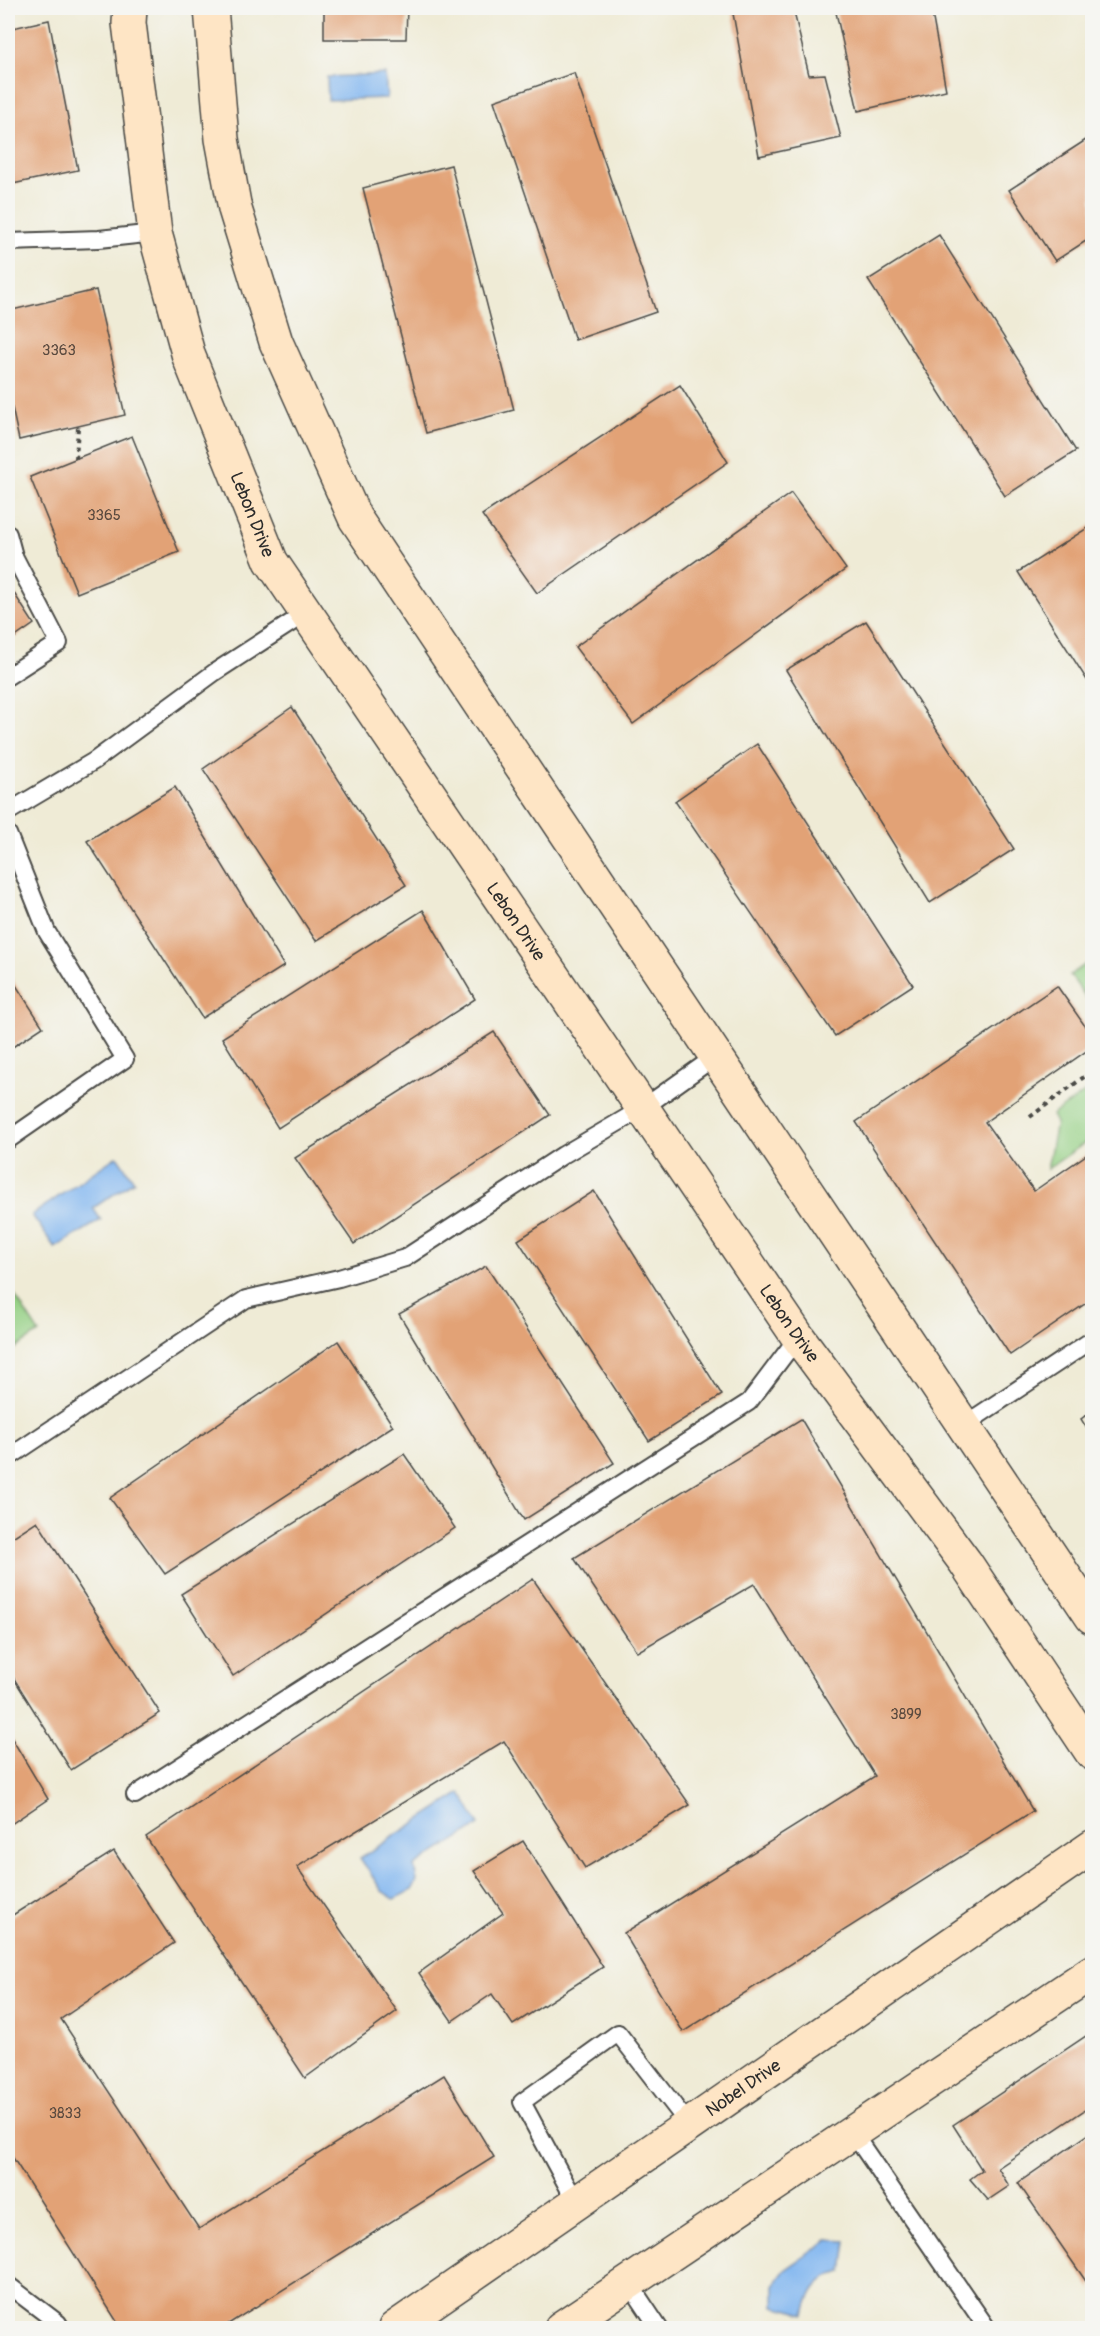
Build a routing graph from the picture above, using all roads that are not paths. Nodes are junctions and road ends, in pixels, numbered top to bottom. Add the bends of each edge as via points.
1 (130, 8) edge
2 (211, 8) edge
3 (155, 232) junction
4 (8, 242) edge
5 (8, 534) edge
6 (306, 613) junction
7 (8, 676) edge
8 (8, 812) edge
9 (8, 834) edge
10 (716, 1056) junction
11 (643, 1108) junction
12 (8, 1140) edge
13 (798, 1337) junction
14 (1092, 1340) edge
15 (964, 1425) junction
16 (8, 1458) edge
17 (1092, 1617) edge
18 (1092, 1753) edge
19 (135, 1795) dead end
20 (1092, 1847) edge
21 (1092, 1972) edge
22 (690, 2126) junction
23 (853, 2133) junction
24 (577, 2204) junction
25 (628, 2283) junction
26 (8, 2285) edge
27 (61, 2328) edge
28 (395, 2328) edge
29 (561, 2328) edge
30 (659, 2328) edge
31 (987, 2328) edge

1 - 3 street, Lebon Drive
2 - 10 street via 222,139 235,209 276,342 355,518
3 - 4 lane via 99,239
3 - 6 street, Lebon Drive via 193,368 271,561
5 - 7 lane via 14,556 59,643
6 - 8 lane via 215,672 94,761
6 - 11 street, Lebon Drive
9 - 12 lane via 47,932 125,1059
10 - 11 lane
10 - 15 street
11 - 13 street, Lebon Drive
11 - 16 lane via 405,1258 246,1299
13 - 18 street, Lebon Drive via 965,1562
13 - 19 lane via 749,1402
14 - 15 lane
15 - 17 street
20 - 22 street, Nobel Drive
21 - 23 street
22 - 24 street, Nobel Drive
22 - 24 lane via 618,2033 522,2102
23 - 25 street
23 - 31 lane
24 - 28 street, Nobel Drive
25 - 29 street
25 - 30 lane
26 - 27 lane

